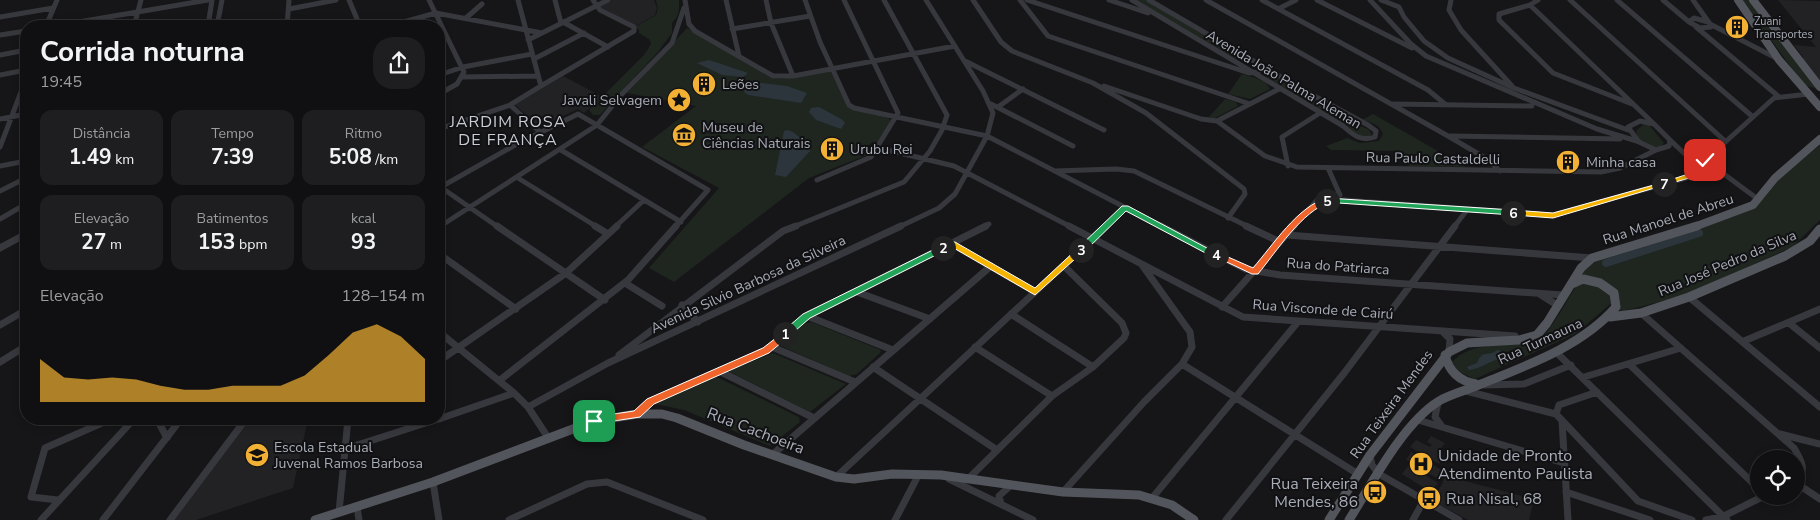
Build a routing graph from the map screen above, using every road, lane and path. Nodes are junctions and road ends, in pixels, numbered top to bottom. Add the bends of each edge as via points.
1 (57, 0) edge
2 (141, 0) edge
3 (208, 0) edge
4 (212, 0) edge
5 (222, 0) edge
6 (289, 0) edge
7 (336, 0) edge
8 (349, 0) edge
9 (429, 0) edge
10 (518, 0) edge
11 (555, 0) edge
12 (594, 0) edge
13 (608, 0) edge
14 (685, 0) edge
15 (726, 0) edge
16 (766, 0) edge
17 (805, 0) edge
18 (844, 0) edge
19 (884, 0) edge
20 (926, 0) edge
21 (973, 0) edge
22 (1020, 0) edge
23 (1027, 0) edge
24 (1109, 0) edge
25 (1132, 0) edge
26 (1149, 0) edge
27 (1206, 0) edge
28 (1262, 0) edge
29 (1296, 0) edge
30 (1317, 0) edge
31 (1384, 0) edge
32 (1400, 0) edge
33 (1451, 0) edge
34 (1538, 0) edge
35 (1570, 0) edge
36 (1617, 0) edge
37 (1663, 0) edge
38 (1693, 0) edge
39 (1738, 0) edge
40 (1753, 0) edge
41 (1373, 1) edge
42 (482, 4) dead end
43 (1125, 5) junction
44 (1530, 5) junction
45 (596, 6) junction
46 (1399, 7) junction
47 (53, 8) junction
48 (289, 8) junction
49 (684, 8) junction
50 (1278, 9) junction
51 (137, 12) junction
52 (436, 14) junction
53 (810, 16) junction
54 (1157, 16) junction
55 (0, 17) edge
56 (466, 18) junction
57 (48, 20) edge
58 (90, 20) edge
59 (135, 20) edge
60 (209, 20) edge
61 (218, 20) edge
62 (288, 20) edge
63 (357, 20) edge
64 (412, 20) edge
65 (439, 20) edge
66 (1688, 21) junction
67 (562, 23) junction
68 (771, 23) junction
69 (1709, 23) junction
70 (1696, 27) junction
71 (732, 29) junction
72 (525, 30) junction
73 (20, 32) edge
74 (445, 32) edge
75 (542, 33) junction
76 (584, 33) junction
77 (1402, 35) junction
78 (0, 36) edge
79 (1387, 36) junction
80 (528, 40) junction
81 (1769, 44) junction
82 (954, 46) junction
83 (1753, 46) junction
84 (608, 47) junction
85 (20, 51) edge
86 (1217, 51) junction
87 (1420, 52) junction
88 (914, 54) junction
89 (0, 55) edge
90 (738, 56) junction
91 (533, 57) junction
92 (1204, 58) junction
93 (964, 60) junction
94 (1251, 60) junction
95 (1780, 60) junction
96 (872, 61) junction
97 (1240, 64) junction
98 (1227, 66) junction
99 (1262, 66) junction
100 (463, 67) junction
101 (832, 69) junction
102 (20, 71) edge
103 (445, 73) edge
104 (1255, 74) junction
105 (0, 75) edge
106 (538, 76) junction
107 (792, 76) junction
108 (462, 77) junction
109 (1093, 83) junction
110 (541, 86) junction
111 (1820, 87) edge
112 (1514, 88) junction
113 (1023, 89) junction
114 (1279, 89) junction
115 (445, 90) edge
116 (1820, 92) edge
117 (20, 94) edge
118 (1809, 94) junction
119 (1512, 96) junction
120 (1778, 96) junction
121 (1820, 99) edge
122 (991, 104) junction
123 (1157, 104) junction
124 (1250, 104) junction
125 (1392, 104) junction
126 (1445, 104) junction
127 (1632, 104) junction
128 (510, 105) junction
129 (1499, 105) junction
130 (1536, 106) junction
131 (998, 107) junction
132 (1820, 107) edge
133 (1638, 109) junction
134 (1146, 112) junction
135 (1320, 113) junction
136 (20, 115) edge
137 (11, 116) junction
138 (898, 117) junction
139 (1753, 117) junction
140 (0, 119) edge
141 (1217, 121) junction
142 (1636, 122) junction
143 (1654, 124) junction
144 (597, 125) junction
145 (945, 126) junction
146 (445, 127) edge
147 (1597, 129) junction
148 (1104, 130) dead end
149 (1628, 130) junction
150 (540, 132) junction
151 (987, 136) junction
152 (1448, 136) junction
153 (1595, 138) junction
154 (1626, 139) junction
155 (1820, 139) edge
156 (1670, 140) junction
157 (1640, 142) junction
158 (1725, 142) junction
159 (1, 144) edge
160 (1072, 146) dead end
161 (879, 148) junction
162 (561, 150) junction
163 (1659, 150) junction
164 (1687, 156) junction
165 (923, 159) junction
166 (20, 162) edge
167 (1703, 162) junction
168 (0, 166) edge
169 (1288, 166) junction
170 (1328, 168) junction
171 (1054, 171) junction
172 (1500, 171) junction
173 (967, 172) junction
174 (518, 178) junction
175 (817, 180) dead end
176 (20, 181) edge
177 (445, 184) edge
178 (708, 190) joint
179 (0, 191) edge
180 (445, 191) edge
181 (1338, 193) junction
182 (644, 200) junction
183 (1344, 200) junction
184 (1759, 200) junction
185 (1316, 204) junction
186 (20, 207) edge
187 (470, 207) junction
188 (1125, 208) junction
189 (1467, 210) junction
190 (1228, 218) junction
191 (0, 219) edge
192 (681, 222) junction
193 (445, 223) edge
194 (989, 224) dead end
195 (1820, 229) edge
196 (608, 234) junction
197 (1287, 234) junction
198 (20, 237) edge
199 (1095, 238) junction
200 (1280, 242) junction
201 (952, 244) junction
202 (1439, 246) junction
203 (0, 248) edge
204 (445, 258) edge
205 (1592, 258) junction
206 (1141, 264) junction
207 (991, 266) junction
208 (1064, 266) junction
209 (1255, 272) junction
210 (566, 273) junction
211 (625, 282) junction
212 (1411, 285) junction
213 (1569, 285) junction
214 (857, 292) junction
215 (1035, 292) junction
216 (1540, 294) junction
217 (1563, 295) junction
218 (1689, 297) junction
219 (605, 300) junction
220 (682, 305) junction
221 (1557, 305) junction
222 (662, 306) dead end
223 (1222, 307) junction
224 (516, 309) junction
225 (1820, 309) edge
226 (1641, 313) junction
227 (20, 314) edge
228 (1011, 314) junction
229 (806, 316) junction
230 (1610, 317) junction
231 (930, 319) junction
232 (698, 322) junction
233 (1297, 323) junction
234 (1789, 323) junction
235 (0, 326) edge
236 (1378, 328) junction
237 (1442, 331) junction
238 (445, 337) edge
239 (1529, 338) junction
240 (1744, 342) junction
241 (772, 347) junction
242 (975, 347) junction
243 (459, 348) junction
244 (1681, 348) junction
245 (1820, 348) edge
246 (20, 350) edge
247 (893, 350) junction
248 (1556, 352) junction
249 (1447, 354) junction
250 (445, 357) edge
251 (0, 362) edge
252 (608, 363) junction
253 (1182, 364) junction
254 (1629, 364) junction
255 (1571, 365) junction
256 (873, 367) junction
257 (1093, 367) junction
258 (719, 372) junction
259 (1584, 377) junction
260 (500, 380) junction
261 (855, 382) junction
262 (1473, 389) junction
263 (1598, 392) junction
264 (514, 393) junction
265 (1052, 396) junction
266 (921, 398) junction
267 (1235, 399) junction
268 (1439, 401) junction
269 (528, 407) junction
270 (1820, 407) edge
271 (637, 414) junction
272 (1556, 414) junction
273 (445, 417) edge
274 (814, 418) junction
275 (1418, 420) junction
276 (1562, 421) junction
277 (97, 425) edge
278 (128, 425) edge
279 (160, 425) edge
280 (177, 425) edge
281 (241, 425) edge
282 (347, 425) edge
283 (419, 425) edge
284 (1442, 426) junction
285 (1779, 434) junction
286 (1294, 435) junction
287 (167, 438) junction
288 (549, 439) junction
289 (1820, 444) edge
290 (345, 449) junction
291 (997, 450) junction
292 (1795, 450) edge
293 (772, 455) junction
294 (1370, 455) junction
295 (1564, 463) junction
296 (919, 474) junction
297 (1358, 474) junction
298 (1379, 474) junction
299 (941, 475) junction
300 (836, 477) junction
301 (968, 479) junction
302 (1750, 480) edge
303 (433, 482) junction
304 (1010, 486) junction
305 (1805, 489) edge
306 (1063, 492) junction
307 (1566, 492) junction
308 (1153, 497) junction
309 (1820, 499) edge
310 (58, 500) junction
311 (1424, 500) junction
312 (1638, 501) junction
313 (1001, 504) junction
314 (1750, 504) edge
315 (357, 507) junction
316 (339, 512) junction
317 (1638, 518) edge
318 (1724, 518) edge
319 (42, 520) edge
320 (103, 520) edge
321 (170, 520) edge
322 (315, 520) edge
323 (359, 520) edge
324 (439, 520) edge
325 (509, 520) edge
326 (703, 520) edge
327 (895, 520) edge
328 (1033, 520) edge
329 (1194, 520) edge
330 (1226, 520) edge
331 (1329, 520) edge
332 (1350, 520) edge
333 (1413, 520) edge
334 (1459, 520) edge
335 (1568, 520) edge
336 (1650, 520) edge
337 (1692, 520) edge
338 (1706, 520) edge

1 - 47 street
2 - 51 street
3 - 51 street
4 - 60 street
5 - 61 street
6 - 48 street
7 - 48 street
8 - 63 street
9 - 52 street
10 - 72 street
11 - 67 street
12 - 45 street
13 - 45 street
14 - 49 street
15 - 71 street
16 - 68 street
17 - 53 street
18 - 96 street
19 - 88 street
20 - 82 street
21 - 109 street via 1001,42 1012,51
22 - 124 street via 1048,36
23 - 92 street
24 - 43 street
25 - 43 street
25 - 54 street, Avenida João Palma Aleman
26 - 94 street, Avenida João Palma Aleman
27 - 125 street
28 - 50 street
29 - 50 street
30 - 79 street
31 - 46 street
32 - 46 street
33 - 112 street via 1449,10 1461,30
34 - 44 street
35 - 158 street
36 - 139 street
37 - 66 street
38 - 69 street
39 - 81 main road
40 - 111 main road
41 - 77 street
42 - 56 street
43 - 54 street
44 - 127 street
44 - 127 street via 1498,16 1540,64 1559,76
45 - 67 street
45 - 84 street via 635,30
46 - 112 street via 1414,31 1432,48
47 - 55 street
47 - 57 street
48 - 62 street
49 - 90 street via 695,31
49 - 144 street via 672,42
50 - 126 street via 1428,90
51 - 58 street
51 - 59 street
52 - 56 street
52 - 64 street
52 - 65 street
53 - 68 street
53 - 101 street
54 - 86 street, Avenida João Palma Aleman
56 - 72 street
66 - 69 street via 1694,18
66 - 70 street
67 - 75 street
67 - 76 street
68 - 71 street
68 - 107 street
69 - 70 street via 1711,27 1707,29
69 - 83 street
70 - 120 street
71 - 90 street
72 - 75 street
72 - 80 street
73 - 78 street
74 - 100 street
75 - 80 street
76 - 84 street
76 - 91 street
77 - 79 street
77 - 87 street
79 - 87 street
80 - 91 street
81 - 83 street
81 - 95 main road
82 - 88 street
82 - 93 street
83 - 95 street
84 - 110 street
85 - 89 street
86 - 92 street
86 - 97 street, Avenida João Palma Aleman
87 - 119 street
88 - 96 street
88 - 145 street via 947,115
90 - 107 street via 773,76
91 - 100 street
91 - 106 street
92 - 98 street
93 - 113 street
93 - 122 street
94 - 97 street
94 - 99 street, Avenida João Palma Aleman
95 - 118 main road
96 - 101 street
96 - 138 street via 898,110
97 - 98 street
97 - 104 street, Avenida João Palma Aleman
98 - 104 street
99 - 104 street
99 - 135 street, Avenida João Palma Aleman via 1357,121 1372,126 1377,134 1367,140 1355,137
100 - 103 street
100 - 108 street
101 - 107 street
101 - 138 street, Rua do Patriarca via 849,105
102 - 105 street
104 - 114 street, Avenida João Palma Aleman
106 - 108 street
106 - 110 street
108 - 115 street
109 - 123 street
109 - 134 street
110 - 128 street
112 - 119 street
112 - 149 street
113 - 131 street
113 - 148 street
114 - 124 street
114 - 135 street, Avenida João Palma Aleman
116 - 118 main road via 1809,90
117 - 137 street
118 - 120 street
118 - 121 main road
118 - 132 main road
119 - 129 street via 1509,104
119 - 130 street
120 - 139 street
122 - 131 street
122 - 151 street, Avenida Silvio Barbosa da Silveira via 992,122
123 - 134 street
123 - 141 street
124 - 141 street
125 - 126 street
125 - 152 street
126 - 129 street
127 - 133 street
128 - 146 street
128 - 150 street
129 - 130 street
130 - 147 street
131 - 160 street
133 - 142 street
133 - 143 street
134 - 190 street via 1244,189 1245,194
135 - 169 street via 1282,136
136 - 137 street
137 - 140 street
137 - 159 street
138 - 145 street, Rua do Patriarca
138 - 161 street
139 - 158 street
141 - 169 street, Rua Paulo Castaldelli via 1269,158
142 - 143 street
142 - 149 street
143 - 156 street
144 - 150 street via 578,114
144 - 162 street
144 - 178 street
145 - 151 street, Rua do Patriarca
145 - 165 street
147 - 153 street
147 - 154 street
149 - 157 street
150 - 177 street
151 - 171 street, Rua do Patriarca
151 - 173 street, Avenida Silvio Barbosa da Silveira
152 - 153 street
152 - 172 street via 1487,159
153 - 154 street
154 - 157 street
155 - 184 main road, Rua Manoel de Abreu via 1775,178
156 - 163 street via 1668,146
156 - 164 street
157 - 163 street
158 - 167 street
161 - 165 street, Rua Visconde de Cairú
161 - 175 street via 867,160
162 - 174 street
162 - 182 street
163 - 164 street
163 - 172 street, Rua Paulo Castaldelli via 1610,171
164 - 167 street
165 - 173 street, Rua Visconde de Cairú
165 - 220 street via 904,182 783,230
166 - 168 street
167 - 184 street
167 - 189 street via 1700,171 1693,176 1553,215
169 - 170 street, Rua Paulo Castaldelli
170 - 172 street, Rua Paulo Castaldelli
170 - 181 street
171 - 188 street, Rua do Patriarca
171 - 190 street via 1134,171
173 - 199 street, Rua Visconde de Cairú
173 - 232 street, Avenida Silvio Barbosa da Silveira via 955,194 939,208
174 - 187 street
174 - 196 street
176 - 179 street
178 - 192 street
180 - 187 street
181 - 183 street
181 - 185 street via 1323,196
182 - 192 street
182 - 196 street
183 - 185 street
183 - 189 street
184 - 205 main road, Rua Manoel de Abreu via 1736,212 1662,238
185 - 197 street
186 - 191 street
187 - 193 street
187 - 210 street
188 - 199 street
188 - 209 street, Rua do Patriarca
189 - 202 street
190 - 200 street
192 - 211 street
194 - 201 street
195 - 218 main road, Rua José Pedro da Silva via 1810,241 1785,256
196 - 210 street
197 - 200 street
197 - 202 street
198 - 203 street
199 - 206 street, Rua Visconde de Cairú
199 - 208 street
200 - 209 street
201 - 207 street
201 - 214 street
202 - 205 street
202 - 212 street
204 - 224 street
205 - 213 main road, Rua Manoel de Abreu
206 - 223 street, Rua Visconde de Cairú
206 - 253 street via 1190,332 1192,347
207 - 215 street
207 - 231 street
208 - 215 street
208 - 257 street via 1125,328 1124,338
209 - 212 street, Rua do Patriarca
209 - 223 street
210 - 219 street
210 - 224 street
211 - 219 street
211 - 222 street
212 - 216 street, Rua do Patriarca
212 - 236 street
213 - 217 main road
213 - 230 main road via 1583,279 1610,289 1618,301
214 - 229 street
214 - 231 street
215 - 228 street
216 - 217 street, Rua do Patriarca
216 - 221 street, Rua do Patriarca
217 - 221 main road
218 - 226 main road, Rua José Pedro da Silva
218 - 240 street
219 - 260 street
220 - 232 street
220 - 252 street
221 - 239 main road via 1542,330
223 - 233 street, Rua Visconde de Cairú via 1243,317
224 - 243 street
225 - 234 street
226 - 230 main road, Rua José Pedro da Silva
226 - 244 street
227 - 235 street
228 - 242 street
228 - 257 street
229 - 241 street
229 - 247 street
230 - 248 main road, Rua Turmauna via 1584,338
231 - 247 street
232 - 252 street, Avenida Silvio Barbosa da Silveira
233 - 236 street, Rua Visconde de Cairú
233 - 267 street
234 - 240 street
234 - 245 street
236 - 237 street, Rua Visconde de Cairú
236 - 286 street
237 - 239 street, Rua Visconde de Cairú
237 - 249 street via 1450,339
238 - 243 street
239 - 249 main road, Rua Teixeira Mendes via 1467,343
240 - 270 street
241 - 258 street
241 - 261 street
242 - 265 street
242 - 266 street
243 - 250 street
243 - 260 street
244 - 254 street
244 - 285 street
246 - 251 street
247 - 256 street
248 - 255 street
248 - 262 main road, Rua Turmauna
249 - 262 main road via 1447,366 1454,376
249 - 294 main road, Rua Teixeira Mendes
252 - 269 street, Avenida Silvio Barbosa da Silveira
253 - 267 street
253 - 306 street
254 - 259 street
254 - 302 street
255 - 259 street
255 - 262 street, Rua Turmauna via 1524,384
256 - 261 street
256 - 266 street
257 - 265 street
258 - 271 street via 651,401
258 - 274 street
259 - 263 street
260 - 264 street
261 - 274 street
262 - 268 main road, Rua Turmauna
262 - 272 street
263 - 272 street via 1559,405
263 - 318 street
264 - 269 street
264 - 273 street
265 - 291 street
266 - 291 street
266 - 300 street
267 - 286 street
267 - 308 street
268 - 275 main road, Rua Turmauna
268 - 284 street via 1435,417
269 - 288 street
271 - 288 main road, Rua Cachoeira via 594,421
271 - 293 main road, Rua Cachoeira via 678,418
272 - 276 street
274 - 293 street
275 - 284 street
275 - 298 main road
276 - 295 street
276 - 312 street
277 - 310 street via 45,448 31,496
278 - 310 street
279 - 287 street
280 - 287 street
281 - 321 street
282 - 290 street
283 - 290 street
284 - 295 street
285 - 289 street
285 - 292 street
286 - 297 street
286 - 330 street
287 - 320 street
288 - 303 main road, Rua Cachoeira
290 - 316 street
291 - 301 street
293 - 300 main road, Rua Cachoeira
294 - 297 main road, Rua Teixeira Mendes
294 - 298 street
295 - 307 street
296 - 299 main road, Rua Cachoeira
296 - 300 main road, Rua Cachoeira via 854,479
296 - 327 street
297 - 331 main road, Rua Teixeira Mendes
298 - 311 street
298 - 332 main road
299 - 301 main road, Rua Cachoeira
299 - 313 street
301 - 304 main road, Rua Cachoeira
303 - 315 main road, Rua Cachoeira
303 - 324 street
304 - 306 main road, Rua Cachoeira
304 - 313 street via 999,496
305 - 309 street
306 - 308 main road, Rua Cachoeira
307 - 317 street
307 - 335 street
308 - 329 main road, Rua Cachoeira
310 - 319 street
311 - 333 street
311 - 334 street
312 - 317 street
312 - 337 street
313 - 328 street
314 - 318 street
315 - 316 main road, Rua Cachoeira
315 - 323 street
316 - 322 main road, Rua Cachoeira
317 - 336 street
318 - 338 street
325 - 326 street via 587,484 607,482

